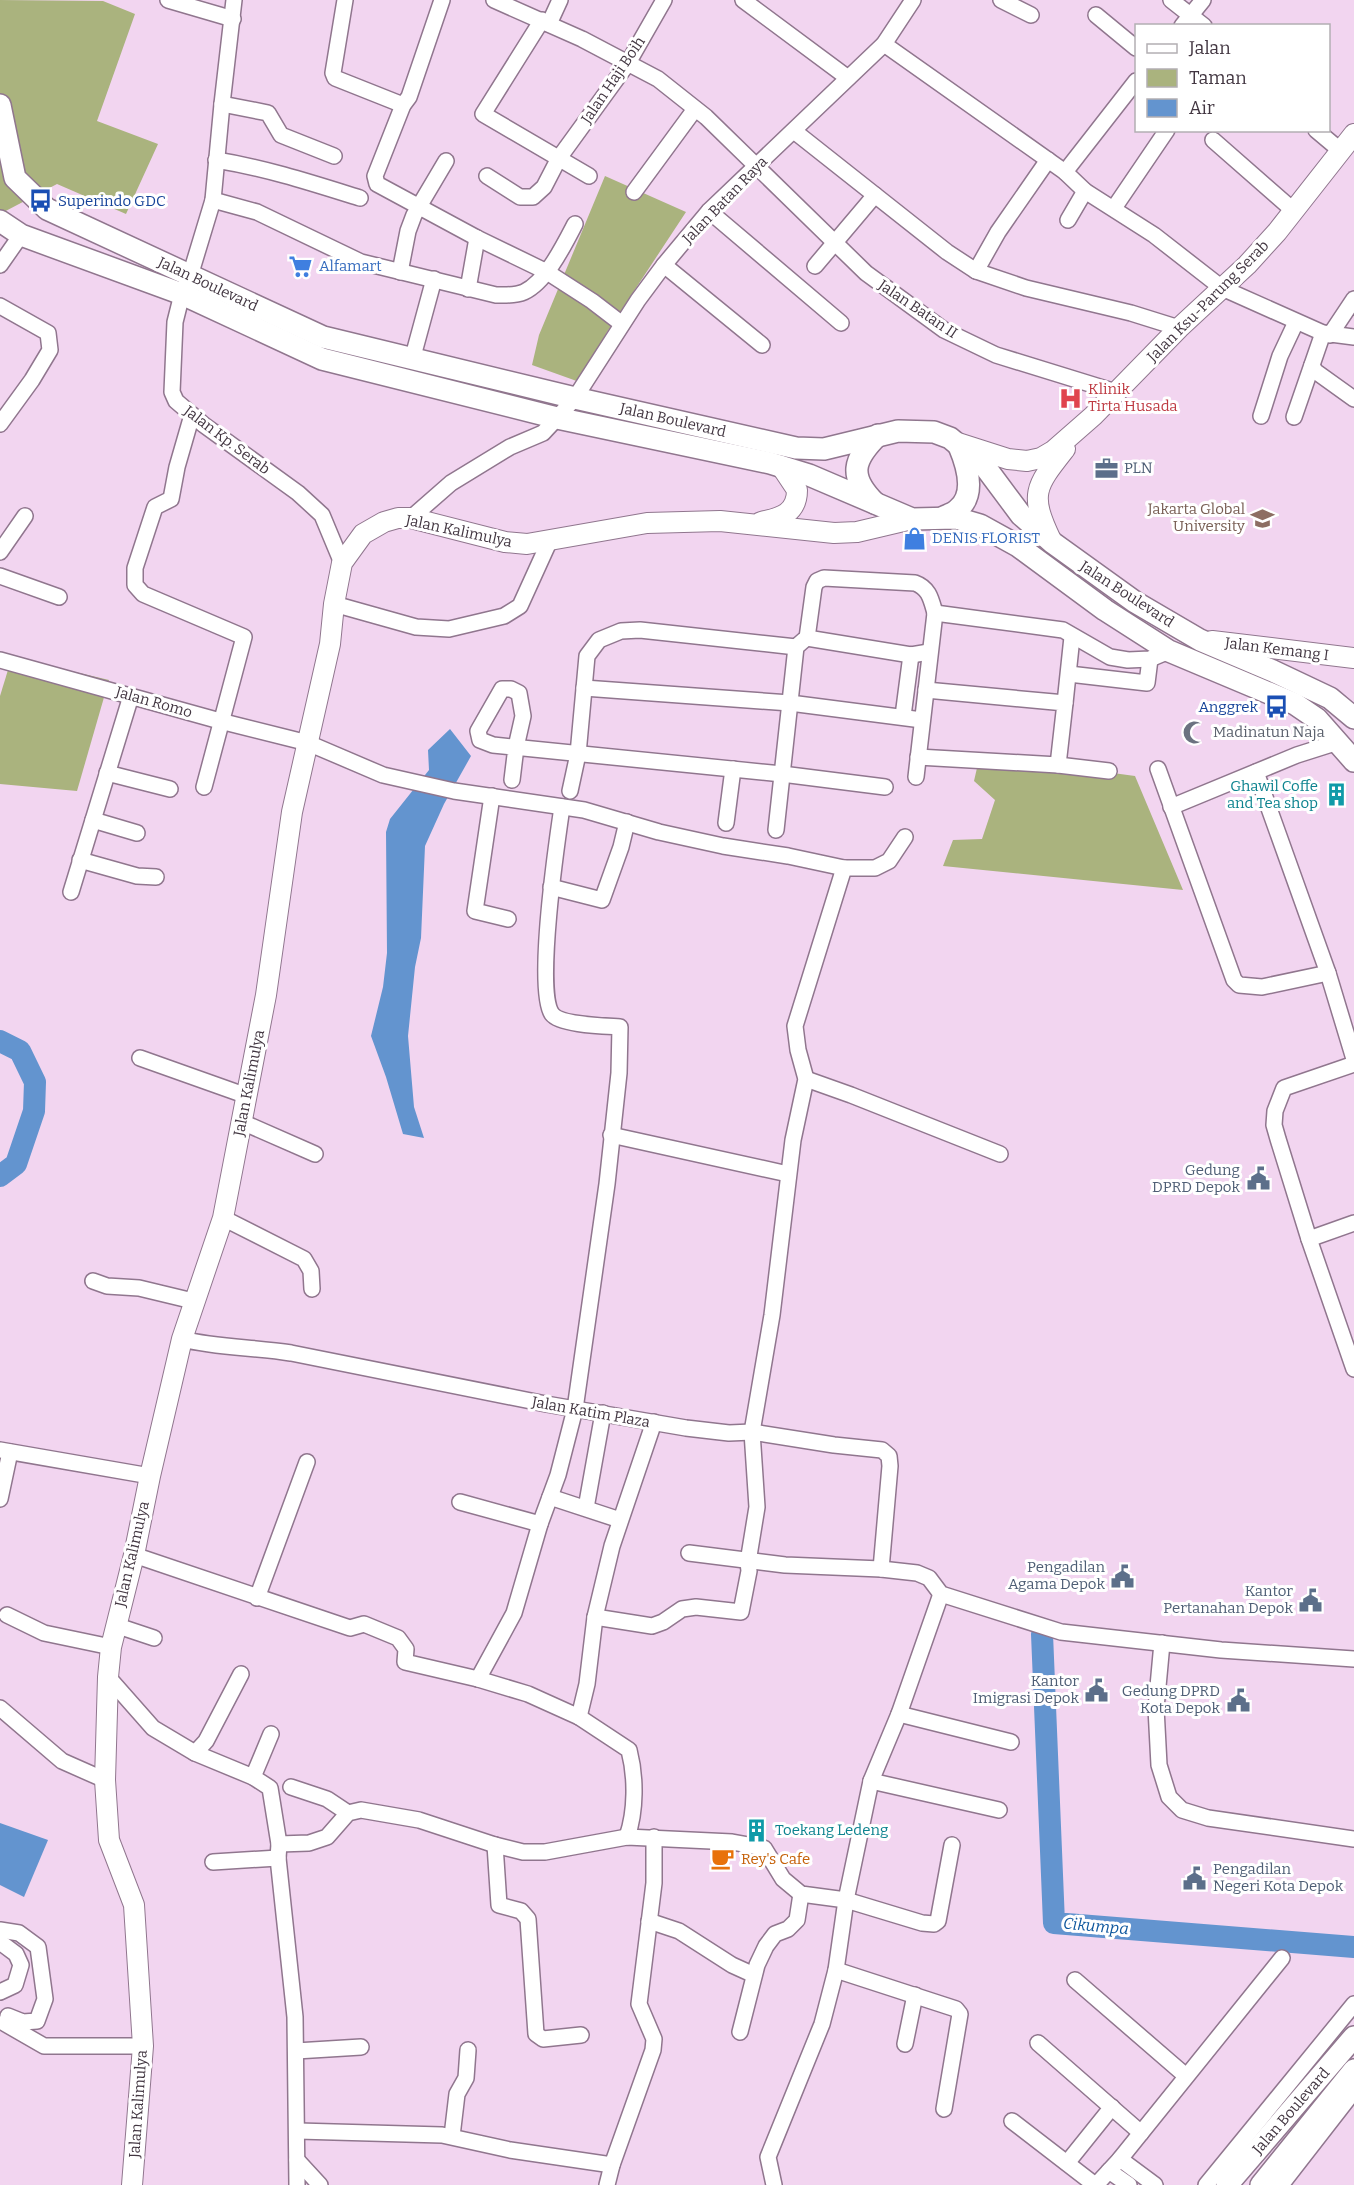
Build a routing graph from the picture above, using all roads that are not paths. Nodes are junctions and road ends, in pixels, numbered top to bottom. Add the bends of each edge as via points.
1 (168, 0) edge
2 (234, 0) edge
3 (345, 0) edge
4 (442, 0) edge
5 (494, 0) edge
6 (560, 0) edge
7 (664, 0) edge
8 (743, 0) edge
9 (913, 0) edge
10 (1001, 0) edge
11 (1171, 0) edge
12 (1203, 0) edge
13 (1031, 15) dead end
14 (1096, 15) dead end
15 (233, 19) junction
16 (1186, 20) edge
17 (545, 22) junction
18 (884, 44) junction
19 (1135, 46) edge
20 (628, 63) junction
21 (848, 78) junction
22 (1135, 84) edge
23 (222, 104) junction
24 (0, 105) edge
25 (402, 105) junction
26 (695, 109) junction
27 (794, 130) junction
28 (1166, 132) edge
29 (1318, 132) edge
30 (1354, 134) edge
31 (1213, 140) dead end
32 (1341, 151) junction
33 (334, 156) dead end
34 (560, 158) junction
35 (216, 160) junction
36 (1048, 160) junction
37 (446, 161) dead end
38 (755, 167) junction
39 (1065, 172) junction
40 (487, 176) dead end
41 (589, 176) dead end
42 (1085, 191) junction
43 (634, 192) dead end
44 (874, 195) junction
45 (360, 198) dead end
46 (213, 200) junction
47 (418, 206) junction
48 (1114, 208) junction
49 (709, 211) junction
50 (1294, 211) junction
51 (1068, 220) dead end
52 (0, 221) edge
53 (574, 224) dead end
54 (21, 235) junction
55 (477, 238) junction
56 (834, 243) junction
57 (0, 265) edge
58 (664, 265) junction
59 (815, 266) dead end
60 (976, 271) junction
61 (400, 272) junction
62 (547, 272) junction
63 (434, 279) junction
64 (186, 285) junction
65 (1222, 288) junction
66 (468, 289) junction
67 (1354, 299) edge
68 (0, 306) edge
69 (1296, 322) junction
70 (841, 323) dead end
71 (622, 324) junction
72 (1179, 328) junction
73 (1327, 334) junction
74 (1354, 337) edge
75 (762, 345) dead end
76 (412, 360) junction
77 (1311, 365) junction
78 (1116, 392) junction
79 (575, 398) junction
80 (1354, 399) edge
81 (192, 416) junction
82 (1261, 416) dead end
83 (1294, 417) dead end
84 (557, 418) junction
85 (0, 424) edge
86 (1076, 431) junction
87 (879, 435) junction
88 (958, 443) junction
89 (781, 466) junction
90 (875, 504) junction
91 (25, 516) dead end
92 (944, 517) junction
93 (411, 518) junction
94 (912, 519) junction
95 (753, 524) junction
96 (550, 540) junction
97 (1053, 543) junction
98 (0, 552) edge
99 (342, 563) junction
100 (0, 576) edge
101 (59, 597) dead end
102 (334, 604) junction
103 (935, 613) junction
104 (1072, 637) junction
105 (1200, 640) junction
106 (802, 643) junction
107 (929, 652) junction
108 (911, 655) junction
109 (1160, 655) junction
110 (1354, 658) edge
111 (0, 660) edge
112 (1070, 674) junction
113 (584, 688) junction
114 (926, 690) junction
115 (131, 696) junction
116 (790, 703) junction
117 (1065, 703) junction
118 (903, 716) junction
119 (1354, 718) edge
120 (922, 720) junction
121 (220, 721) junction
122 (1338, 742) junction
123 (308, 743) junction
124 (578, 754) junction
125 (918, 757) junction
126 (1354, 761) edge
127 (1058, 765) junction
128 (733, 769) junction
129 (1158, 769) dead end
130 (1109, 771) dead end
131 (1257, 772) junction
132 (107, 773) junction
133 (782, 774) junction
134 (916, 777) dead end
135 (512, 780) dead end
136 (204, 787) dead end
137 (885, 788) dead end
138 (170, 789) dead end
139 (570, 791) dead end
140 (492, 796) junction
141 (562, 807) junction
142 (1172, 807) junction
143 (93, 820) junction
144 (627, 822) junction
145 (726, 822) dead end
146 (776, 830) dead end
147 (137, 833) dead end
148 (906, 837) dead end
149 (80, 860) junction
150 (844, 868) junction
151 (156, 877) dead end
152 (551, 887) junction
153 (71, 892) dead end
154 (508, 920) dead end
155 (1328, 973) junction
156 (140, 1058) dead end
157 (1354, 1061) edge
158 (806, 1079) junction
159 (247, 1096) junction
160 (242, 1122) junction
161 (611, 1135) junction
162 (315, 1154) dead end
163 (1000, 1154) dead end
164 (788, 1174) junction
165 (223, 1218) junction
166 (1354, 1223) edge
167 (1309, 1239) junction
168 (93, 1281) dead end
169 (312, 1289) dead end
170 (193, 1301) junction
171 (182, 1339) junction
172 (1354, 1369) edge
173 (575, 1409) junction
174 (603, 1413) junction
175 (654, 1422) junction
176 (752, 1432) junction
177 (5, 1451) edge
178 (307, 1462) dead end
179 (150, 1476) junction
180 (550, 1497) junction
181 (0, 1499) edge
182 (460, 1502) dead end
183 (586, 1508) junction
184 (620, 1520) junction
185 (540, 1524) junction
186 (689, 1553) dead end
187 (134, 1555) junction
188 (748, 1562) junction
189 (881, 1569) junction
190 (941, 1594) junction
191 (257, 1598) junction
192 (7, 1616) dead end
193 (595, 1617) junction
194 (115, 1625) junction
195 (154, 1638) dead end
196 (1162, 1643) junction
197 (111, 1647) junction
198 (1354, 1659) edge
199 (241, 1674) dead end
200 (108, 1677) junction
201 (478, 1679) junction
202 (0, 1708) edge
203 (899, 1714) junction
204 (579, 1717) junction
205 (271, 1734) dead end
206 (1011, 1742) dead end
207 (195, 1753) junction
208 (253, 1777) junction
209 (105, 1780) junction
210 (871, 1781) junction
211 (291, 1787) dead end
212 (999, 1810) dead end
213 (348, 1813) junction
214 (627, 1837) junction
215 (654, 1838) junction
216 (1354, 1839) edge
217 (495, 1845) junction
218 (952, 1845) dead end
219 (279, 1851) junction
220 (213, 1862) dead end
221 (801, 1894) junction
222 (846, 1900) junction
223 (649, 1921) junction
224 (0, 1930) edge
225 (0, 1942) edge
226 (1282, 1958) dead end
227 (836, 1970) junction
228 (754, 1975) junction
229 (1076, 1980) dead end
230 (0, 1992) edge
231 (915, 1995) junction
232 (0, 1997) edge
233 (1354, 2004) edge
234 (4, 2022) edge
235 (740, 2032) dead end
236 (581, 2035) dead end
237 (1354, 2037) edge
238 (1038, 2043) dead end
239 (905, 2044) dead end
240 (143, 2046) junction
241 (361, 2047) dead end
242 (468, 2050) dead end
243 (296, 2051) junction
244 (1354, 2070) edge
245 (1186, 2076) junction
246 (1354, 2091) edge
247 (1112, 2107) junction
248 (944, 2109) dead end
249 (1012, 2121) dead end
250 (298, 2131) junction
251 (1141, 2133) junction
252 (452, 2136) junction
253 (1120, 2159) junction
254 (297, 2160) junction
255 (1067, 2163) junction
256 (612, 2165) junction
257 (1109, 2171) junction
258 (132, 2185) edge
259 (297, 2185) edge
260 (320, 2185) edge
261 (607, 2185) edge
262 (774, 2185) edge
263 (1096, 2185) edge
264 (1129, 2185) edge
265 (1154, 2185) edge
266 (1206, 2185) edge
267 (1227, 2185) edge
268 (1262, 2185) edge
269 (1281, 2185) edge

1 - 15 street
2 - 15 street, Jalan Kp. Serab
3 - 25 street via 335,78
4 - 25 street via 409,97
5 - 17 street, Jalan Batan II
6 - 17 street
7 - 20 street, Jalan Haji Boih
8 - 21 street
9 - 18 street, Jalan Batan Raya
10 - 13 street
11 - 16 street
12 - 16 street
14 - 19 street
15 - 23 street, Jalan Kp. Serab
17 - 20 street, Jalan Batan II
17 - 34 street via 483,113
18 - 21 street, Jalan Batan Raya
18 - 36 street
20 - 26 street, Jalan Batan II via 657,79
20 - 34 street, Jalan Haji Boih
21 - 27 street, Jalan Batan Raya
22 - 39 street
23 - 33 street via 268,113 281,135
23 - 35 street, Jalan Kp. Serab
24 - 64 main road, Jalan Boulevard via 15,178 47,209
25 - 47 street via 375,176 377,184
26 - 38 street, Jalan Batan II
26 - 43 street
27 - 38 street, Jalan Batan Raya
27 - 44 street
28 - 48 street
29 - 32 street
30 - 32 street, Jalan Ksu-Parung Serab
31 - 50 street
32 - 50 street, Jalan Ksu-Parung Serab
34 - 40 street, Jalan Haji Boih via 544,187 533,197 520,197
34 - 41 street
35 - 45 street via 285,175
35 - 46 street, Jalan Kp. Serab
36 - 39 street
36 - 60 street
37 - 47 street
38 - 49 street, Jalan Batan Raya
38 - 56 street, Jalan Batan II
39 - 42 street
42 - 48 street
42 - 51 street
44 - 56 street
44 - 60 street
46 - 61 street via 257,212 361,262
46 - 64 street, Jalan Kp. Serab
47 - 55 street
47 - 61 street via 408,231
48 - 65 street
49 - 58 street, Jalan Batan Raya
49 - 70 street
50 - 65 street, Jalan Ksu-Parung Serab
52 - 54 main road, Jalan Boulevard
53 - 62 street
54 - 57 street
54 - 64 main road, Jalan Boulevard
55 - 62 street
55 - 66 street
56 - 59 street
56 - 78 street, Jalan Batan II via 866,273 944,330 996,355
58 - 71 street, Jalan Batan Raya
58 - 75 street
60 - 72 street
61 - 63 street
62 - 66 street via 526,292 513,295
62 - 71 street
63 - 66 street
63 - 76 street
64 - 76 main road, Jalan Boulevard via 322,337
64 - 81 street, Jalan Kp. Serab via 175,322 172,392 176,402
64 - 84 main road, Jalan Boulevard via 322,359
65 - 69 street
65 - 72 street, Jalan Ksu-Parung Serab
67 - 73 street
68 - 85 street via 48,333 50,350
69 - 73 street
69 - 82 street
71 - 79 street, Jalan Batan Raya
72 - 78 street, Jalan Ksu-Parung Serab
73 - 74 street
73 - 77 street
76 - 79 main road, Jalan Boulevard
77 - 80 street
77 - 83 street
78 - 86 street, Jalan Ksu-Parung Serab
79 - 84 street, Jalan Batan Raya
79 - 87 main road, Jalan Boulevard via 796,448 824,449
81 - 99 street, Jalan Kp. Serab via 322,515
81 - 121 street via 171,499 155,507 135,568 135,585 143,594 244,637
84 - 89 main road, Jalan Boulevard
84 - 93 street, Jalan Batan Raya via 543,433 510,447 451,483
86 - 88 street, Jalan Ksu-Parung Serab via 1053,451 1027,460 1008,459
86 - 97 street, Jalan Ksu-Parung Serab via 1047,471 1038,495 1039,515
87 - 88 main road, Jalan Boulevard via 907,430 934,432
87 - 90 main road via 863,450 857,470 859,483
88 - 92 main road via 967,464 969,485 963,504
88 - 97 main road, Jalan Boulevard via 995,478 1021,515
89 - 90 main road, Jalan Boulevard
89 - 95 street via 797,490 794,506 780,519
90 - 94 main road, Jalan Boulevard
91 - 98 street
92 - 94 main road
92 - 109 main road, Jalan Boulevard via 981,525 1018,546
93 - 96 street, Jalan Kalimulya via 505,542
93 - 99 street, Jalan Kalimulya via 384,522 363,534
94 - 95 street, Jalan Kalimulya via 857,532 834,533
95 - 96 street, Jalan Kalimulya via 647,523
96 - 102 street via 520,606 504,616 449,629 416,627
97 - 105 main road, Jalan Boulevard via 1135,602
99 - 102 street, Jalan Kalimulya
100 - 101 street
102 - 123 street, Jalan Kalimulya via 330,644
103 - 104 street via 1064,630
103 - 106 street via 930,595 915,583 824,578 814,586
103 - 107 street
104 - 109 street via 1110,657 1128,660
104 - 112 street
105 - 110 street, Jalan Kemang I
105 - 119 main road, Jalan Boulevard via 1330,699
106 - 108 street
106 - 113 street via 621,631 599,640 587,657
106 - 116 street
107 - 108 street
107 - 114 street
108 - 118 street
109 - 112 street via 1148,683
109 - 122 main road, Jalan Boulevard via 1295,704 1317,719
111 - 115 street, Jalan Romo
112 - 117 street
113 - 116 street
113 - 124 street
114 - 117 street
114 - 120 street
115 - 121 street, Jalan Romo
115 - 132 street
116 - 118 street
116 - 133 street
117 - 127 street
118 - 120 street
120 - 125 street
121 - 123 street, Jalan Romo
121 - 136 street
122 - 126 main road, Jalan Boulevard
122 - 131 street
123 - 140 street, Jalan Romo via 383,775
123 - 159 street, Jalan Kalimulya via 292,812
124 - 128 street
124 - 135 street via 516,747
124 - 139 street
125 - 127 street
125 - 134 street
127 - 130 street
128 - 133 street
128 - 145 street
129 - 142 street
131 - 142 street
131 - 155 street
132 - 138 street
132 - 143 street
133 - 137 street
133 - 146 street
140 - 141 street, Jalan Romo
140 - 154 street via 475,911
141 - 144 street, Jalan Romo
141 - 152 street
142 - 155 street via 1234,980 1239,985 1262,987
143 - 147 street
143 - 149 street
144 - 150 street, Jalan Romo via 723,846
144 - 152 street via 602,900
148 - 150 street, Jalan Romo via 889,861 875,868
149 - 151 street via 137,876
149 - 153 street
150 - 158 street via 795,1026
152 - 161 street via 546,968 547,1000 552,1013 560,1019 620,1027
155 - 157 street
156 - 159 street
157 - 167 street via 1284,1088 1278,1099 1274,1125
158 - 163 street
158 - 164 street
159 - 160 street, Jalan Kalimulya
160 - 162 street
160 - 165 street, Jalan Kalimulya
161 - 164 street
161 - 173 street
164 - 176 street via 772,1315
165 - 169 street via 304,1259 311,1272
165 - 170 street, Jalan Kalimulya
166 - 167 street
167 - 172 street
168 - 170 street
170 - 171 street, Jalan Kalimulya
171 - 173 street, Jalan Katim Plaza via 291,1353
171 - 179 street, Jalan Kalimulya
173 - 174 street, Jalan Katim Plaza
173 - 180 street
174 - 175 street, Jalan Katim Plaza
174 - 183 street
175 - 176 street, Jalan Katim Plaza via 729,1433
175 - 184 street
176 - 188 street via 757,1507
176 - 189 street, Jalan Katim Plaza via 882,1450 889,1456
177 - 179 street
177 - 181 street
178 - 191 street
179 - 187 street, Jalan Kalimulya
180 - 183 street
180 - 185 street
182 - 185 street
183 - 184 street
184 - 193 street
185 - 201 street via 514,1613
186 - 188 street
187 - 191 street
187 - 194 street, Jalan Kalimulya
188 - 189 street
188 - 193 street via 741,1612 682,1609 652,1626
189 - 190 street via 917,1573 929,1578
190 - 196 street via 1061,1632
190 - 203 street
191 - 201 street via 350,1628 364,1624 398,1638 406,1649 405,1662
192 - 197 street via 44,1633
193 - 204 street
194 - 195 street
194 - 197 street, Jalan Kalimulya
196 - 198 street
196 - 216 street via 1156,1708 1159,1765 1169,1797 1182,1810 1208,1818
197 - 200 street, Jalan Kalimulya
199 - 207 street via 206,1741
200 - 207 street via 153,1728
200 - 209 street, Jalan Kalimulya
201 - 204 street via 528,1694
202 - 209 street via 62,1761
203 - 206 street
203 - 210 street
204 - 214 street via 629,1750 634,1769
205 - 208 street
207 - 208 street
208 - 219 street via 270,1788
209 - 240 street, Jalan Kalimulya via 109,1840 134,1905
210 - 212 street
210 - 222 street
211 - 213 street via 327,1799
213 - 217 street via 361,1810 419,1820
213 - 219 street via 327,1837
214 - 215 street
214 - 217 street via 545,1852 523,1852
215 - 221 street via 732,1842 764,1848 783,1879
215 - 223 street
217 - 236 street via 499,1905 521,1911 528,1919 536,2034 543,2039
218 - 222 street via 938,1922 922,1923
219 - 220 street
219 - 243 street
221 - 222 street
221 - 228 street via 797,1920 766,1946
222 - 227 street
223 - 228 street via 680,1931
223 - 256 street via 639,2004 654,2039 653,2050
224 - 234 street via 20,1933 38,1947 45,1999 37,2021
225 - 230 street via 16,1954 21,1965 15,1985
226 - 245 street
227 - 231 street
227 - 262 street via 822,2024 768,2157
228 - 235 street
229 - 245 street
231 - 239 street
231 - 248 street via 956,2009 960,2014
232 - 234 street via 8,2004
233 - 266 street
234 - 240 street via 44,2046
237 - 267 main road, Jalan Boulevard
238 - 247 street
240 - 258 street, Jalan Kalimulya
241 - 243 street
242 - 252 street via 466,2078 457,2094
243 - 250 street
244 - 268 main road, Jalan Boulevard
245 - 251 street
246 - 269 street
247 - 251 street
247 - 255 street
249 - 255 street
250 - 252 street
250 - 254 street
251 - 253 street
252 - 256 street via 510,2150
253 - 257 street
253 - 265 street
254 - 259 street
254 - 260 street
255 - 263 street
256 - 261 street
257 - 263 street
257 - 264 street

